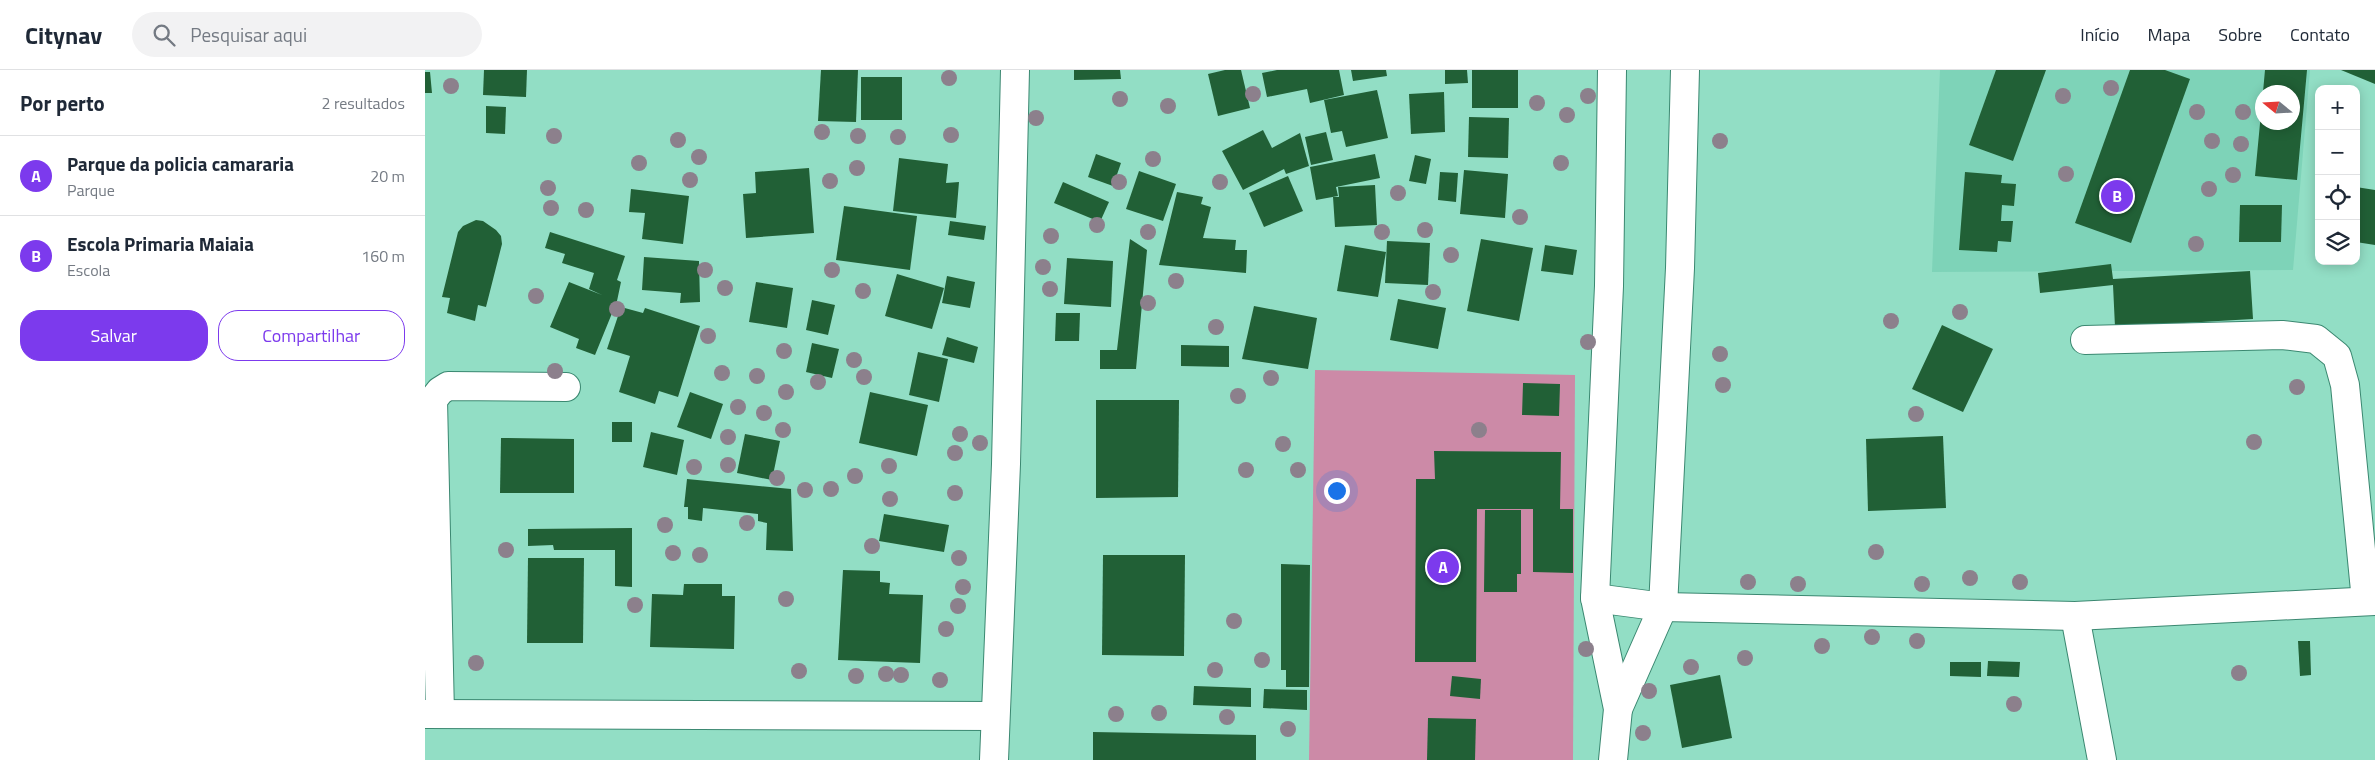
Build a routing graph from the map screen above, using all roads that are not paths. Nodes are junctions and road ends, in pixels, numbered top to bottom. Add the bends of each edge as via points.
1 (1015, 70) edge
2 (1612, 70) edge
3 (1685, 70) edge
4 (2085, 340) dead end
5 (566, 387) dead end
6 (1595, 598) junction
7 (2370, 601) edge
8 (1663, 607) junction
9 (2075, 616) junction
10 (1618, 709) junction
11 (433, 714) edge
12 (995, 716) junction
13 (994, 760) edge
14 (1613, 760) edge
15 (2101, 760) edge

1 - 12 street via 1006,464
2 - 6 street via 1609,286
3 - 8 street via 1680,277
4 - 7 street via 2282,335 2316,339 2337,356 2345,385
5 - 11 street via 449,386 439,391 433,400
6 - 8 street
6 - 10 street
7 - 9 street
8 - 9 street
8 - 10 street
9 - 15 street
10 - 14 street
11 - 12 street
12 - 13 street

